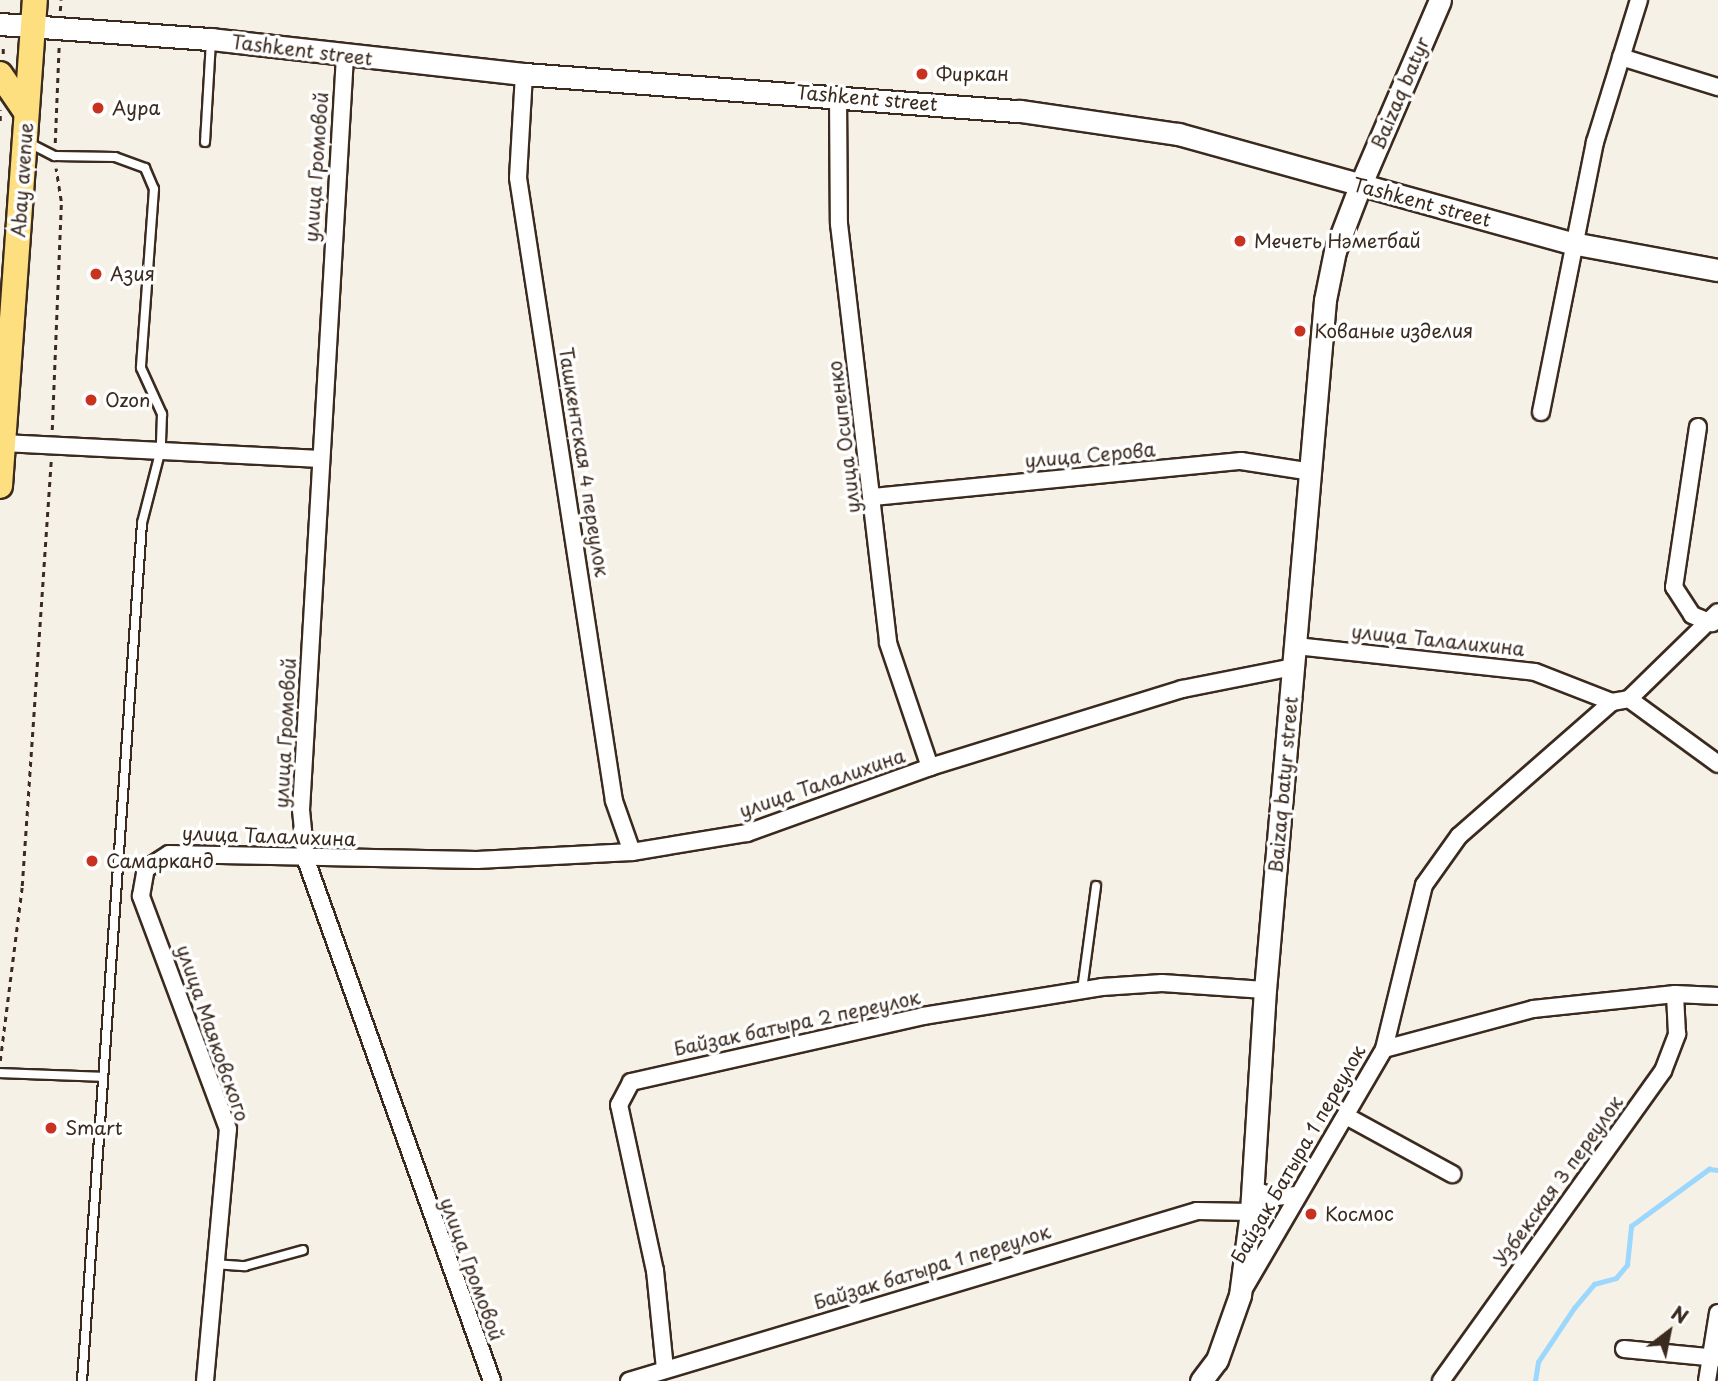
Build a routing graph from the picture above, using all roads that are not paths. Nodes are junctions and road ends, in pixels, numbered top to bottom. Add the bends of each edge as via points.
1 (1440, 0) edge
2 (1639, 0) edge
3 (34, 11) edge
4 (0, 24) edge
5 (211, 39) junction
6 (345, 56) junction
7 (1621, 57) junction
8 (0, 74) edge
9 (524, 74) junction
10 (1718, 87) edge
11 (838, 95) junction
12 (26, 112) junction
13 (25, 141) junction
14 (205, 142) dead end
15 (1360, 186) junction
16 (1572, 243) junction
17 (1718, 270) edge
18 (1541, 412) dead end
19 (1698, 427) dead end
20 (161, 449) junction
21 (318, 459) junction
22 (1, 463) edge
23 (1312, 472) junction
24 (873, 497) junction
25 (1715, 617) edge
26 (1294, 657) junction
27 (1629, 699) junction
28 (1612, 702) junction
29 (1718, 764) edge
30 (930, 767) junction
31 (632, 852) junction
32 (306, 860) junction
33 (146, 869) joint
34 (1096, 886) dead end
35 (1082, 990) junction
36 (1265, 990) junction
37 (1675, 994) junction
38 (1718, 996) edge
39 (1384, 1049) junction
40 (0, 1073) edge
41 (103, 1077) junction
42 (1348, 1116) junction
43 (1452, 1174) dead end
44 (1253, 1190) junction
45 (1296, 1195) junction
46 (1251, 1212) junction
47 (303, 1250) dead end
48 (214, 1264) junction
49 (1240, 1295) junction
50 (1718, 1314) edge
51 (1624, 1349) dead end
52 (1713, 1358) edge
53 (665, 1369) junction
54 (82, 1381) edge
55 (205, 1381) edge
56 (492, 1381) edge
57 (629, 1381) edge
58 (1202, 1381) edge
59 (1441, 1381) edge
60 (1707, 1381) edge

1 - 15 main road, Baizaq batyr
2 - 7 street
3 - 4 main road, Tashkent street
3 - 5 main road, Tashkent street via 59,26
3 - 12 main road, Abay avenue
5 - 6 main road, Tashkent street
5 - 14 lane
6 - 9 main road, Tashkent street
6 - 21 street, улица Громовой
7 - 10 street
7 - 16 street
8 - 12 main road
9 - 11 main road, Tashkent street
9 - 31 street, Ташкентская 4 переулок via 518,178 614,801
11 - 15 main road, Tashkent street via 1020,111 1178,134
11 - 24 street, улица Осипенко via 839,224
12 - 13 main road, Abay avenue
13 - 20 lane via 55,156 115,157 145,168 154,189 141,368 162,414
13 - 22 main road, Abay avenue
15 - 16 main road, Tashkent street
15 - 23 main road, Baizaq batyr street via 1335,251 1325,300
16 - 17 main road, Tashkent street
16 - 18 street via 1565,303
19 - 25 street via 1674,587 1692,615
20 - 21 street
20 - 22 street via 52,447
20 - 41 lane via 142,523
21 - 32 street, улица Громовой via 301,810
23 - 24 street, улица Серова via 1241,461
23 - 26 main road, Baizaq batyr street
24 - 30 street, улица Осипенко via 888,643
25 - 27 street
26 - 28 street, улица Талалихина via 1535,672
26 - 30 street, улица Талалихина
26 - 36 main road, Baizaq batyr street
27 - 28 street
27 - 29 street
28 - 39 street, Байзак Батыра 1 переулок via 1459,836 1424,885
30 - 31 street, улица Талалихина via 747,833
31 - 32 street, улица Талалихина via 477,860
32 - 33 street, улица Талалихина via 169,854
32 - 56 street, улица Громовой
33 - 48 street, улица Маяковского via 141,896 228,1129
34 - 35 lane
35 - 36 street, Байзак батыра 2 переулок via 1162,983
35 - 53 street, Байзак батыра 2 переулок via 923,1016 631,1082 619,1105 655,1271
36 - 44 main road, Baizaq batyr street
37 - 38 street
37 - 39 street via 1533,1009
37 - 59 street, Узбекская 3 переулок via 1677,1034 1663,1071
39 - 42 street, Байзак Батыра 1 переулок
40 - 41 lane
41 - 54 lane
42 - 43 street
42 - 45 street, Байзак Батыра 1 переулок
44 - 45 street
44 - 46 main road, Baizaq batyr street
45 - 49 street, Байзак Батыра 1 переулок
46 - 49 main road, Baizaq batyr street
46 - 53 street, Байзак батыра 1 переулок via 1197,1211
47 - 48 lane via 246,1266
48 - 55 street, улица Маяковского
49 - 58 main road, Baizaq batyr street via 1217,1360
50 - 52 street
51 - 52 street
52 - 60 street
53 - 57 street, Байзак батыра 1 переулок

